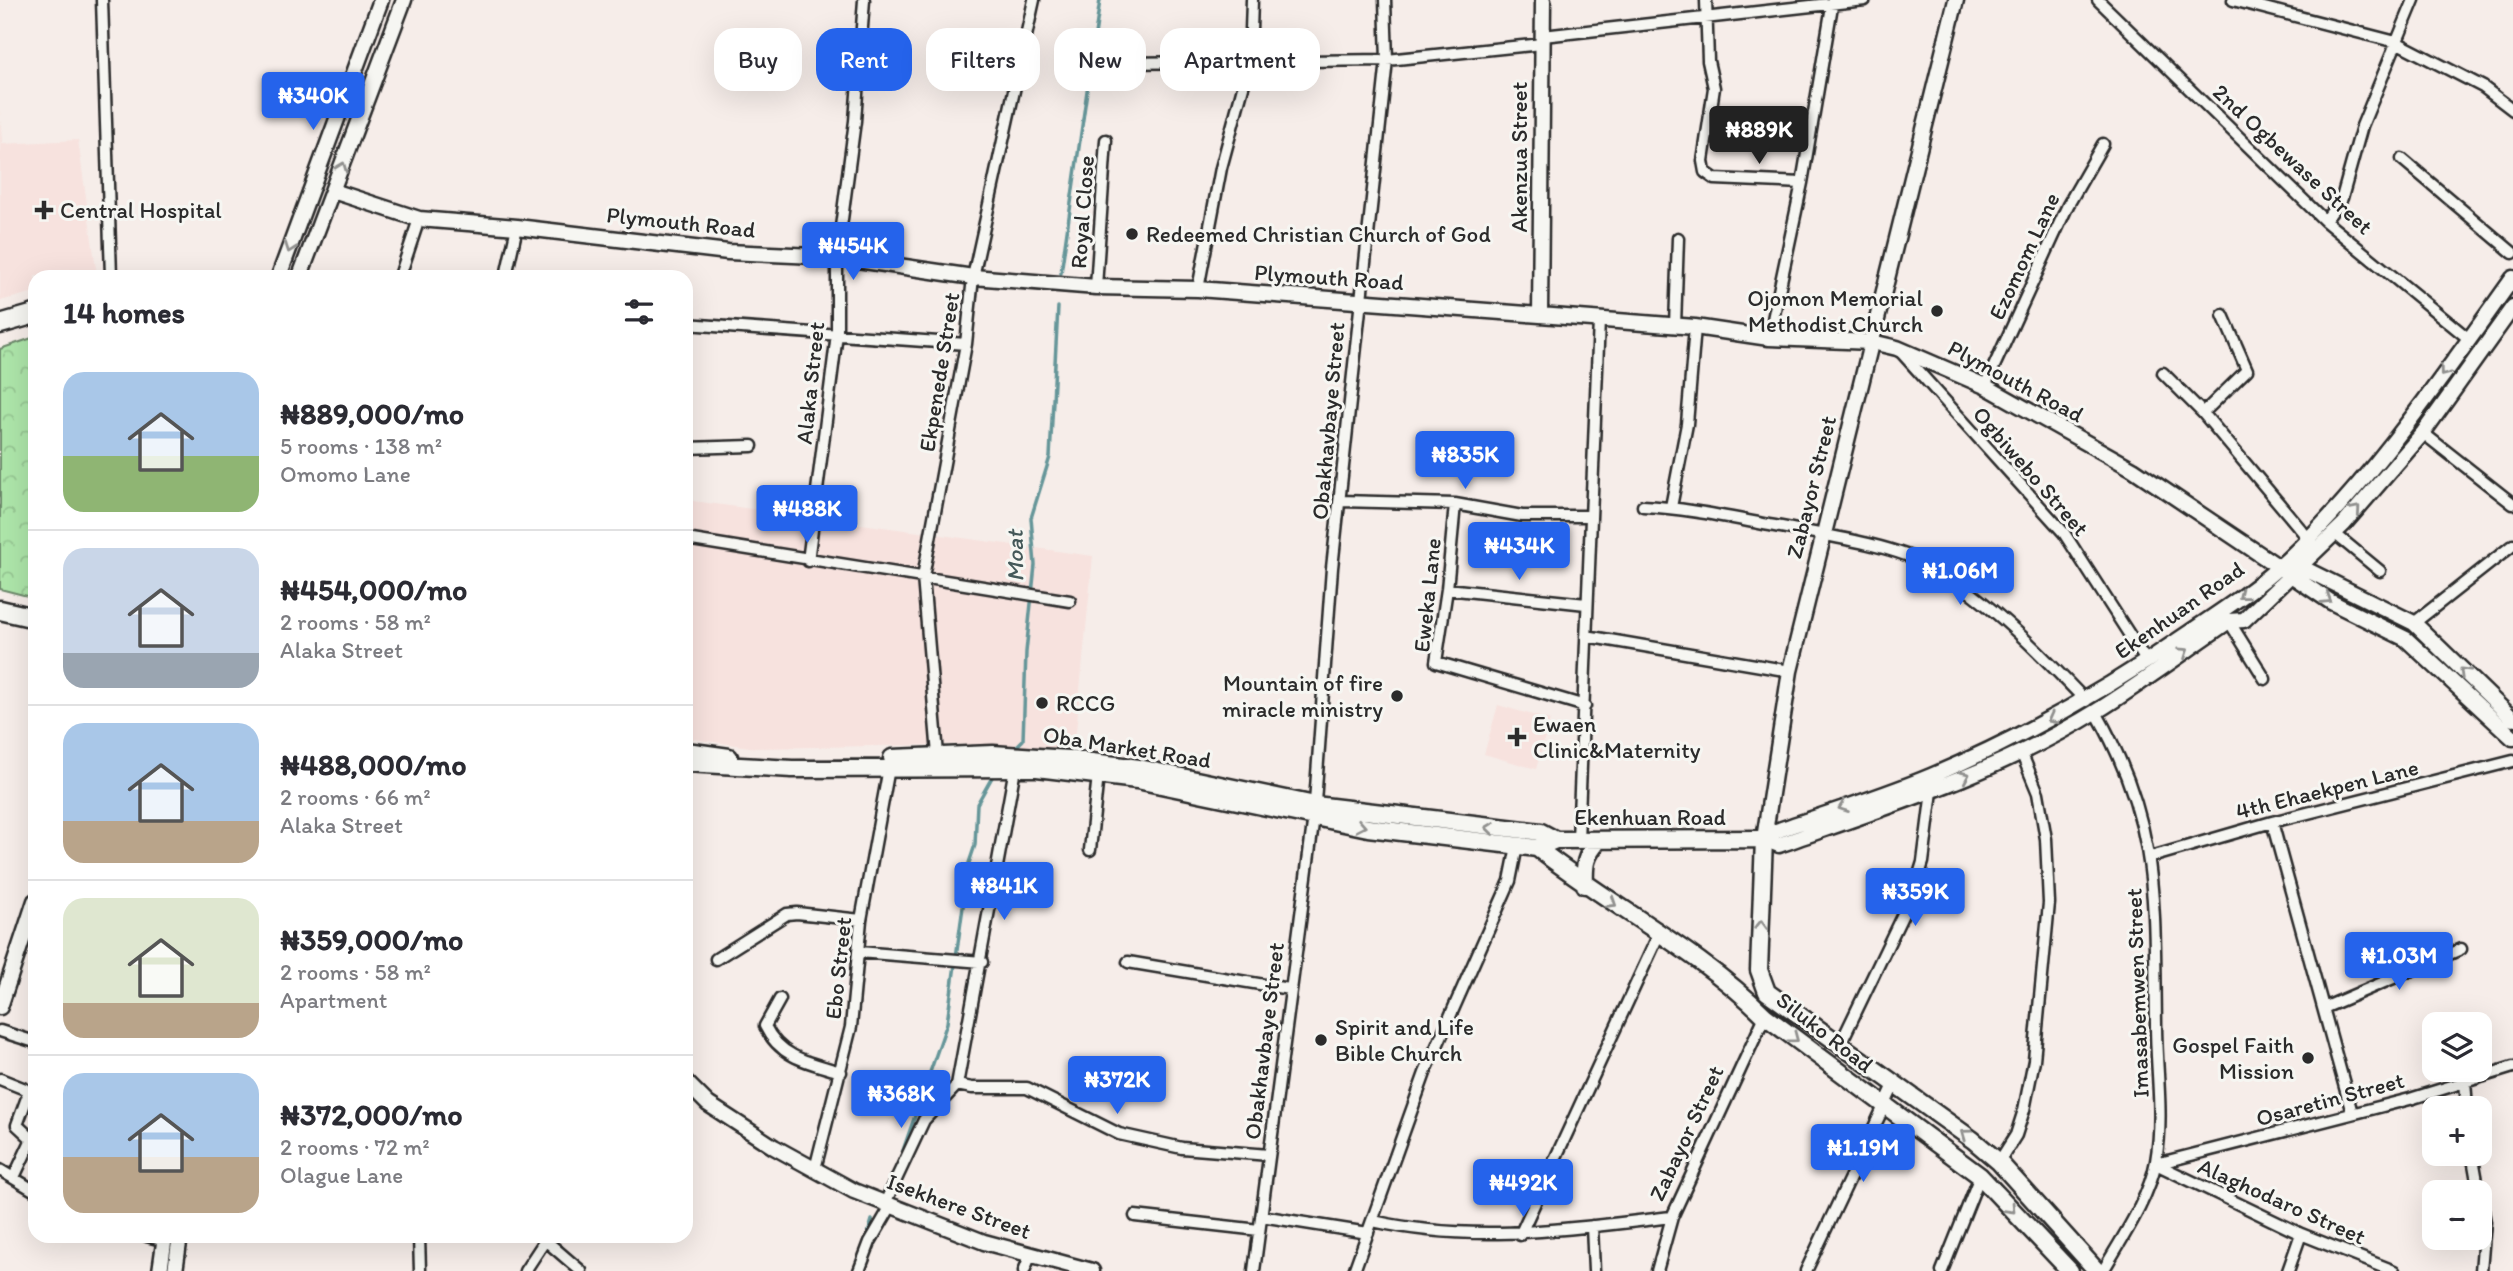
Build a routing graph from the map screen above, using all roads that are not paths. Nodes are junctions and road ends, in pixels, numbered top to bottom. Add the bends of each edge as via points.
1 (102, 0) edge
2 (381, 0) edge
3 (404, 0) edge
4 (864, 0) edge
5 (1034, 0) edge
6 (1252, 0) edge
7 (1385, 0) edge
8 (1543, 0) edge
9 (1706, 0) edge
10 (1865, 0) edge
11 (1956, 0) edge
12 (2098, 0) edge
13 (2233, 0) edge
14 (2414, 0) edge
15 (1833, 1) edge
16 (1706, 16) junction
17 (1251, 28) edge
18 (1542, 40) junction
19 (2396, 42) junction
20 (1320, 60) edge
21 (1387, 60) junction
22 (1242, 91) edge
23 (2513, 110) edge
24 (1106, 140) dead end
25 (2103, 144) dead end
26 (2402, 159) dead end
27 (1802, 183) junction
28 (333, 191) junction
29 (419, 219) junction
30 (2325, 221) junction
31 (517, 227) junction
32 (1678, 238) dead end
33 (2513, 253) edge
34 (837, 257) junction
35 (111, 270) edge
36 (281, 270) edge
37 (302, 270) edge
38 (402, 270) edge
39 (507, 270) edge
40 (973, 277) junction
41 (2513, 278) edge
42 (1096, 287) junction
43 (1198, 289) junction
44 (1359, 302) junction
45 (2513, 307) edge
46 (1540, 315) junction
47 (2223, 315) dead end
48 (28, 316) edge
49 (1599, 320) junction
50 (0, 324) edge
51 (693, 324) edge
52 (1675, 326) junction
53 (1695, 327) junction
54 (837, 334) junction
55 (1769, 338) junction
56 (2469, 339) junction
57 (1872, 342) junction
58 (966, 344) junction
59 (1897, 348) junction
60 (2163, 373) dead end
61 (1985, 386) junction
62 (2203, 413) junction
63 (2423, 433) junction
64 (752, 446) dead end
65 (693, 448) edge
66 (1340, 501) junction
67 (1455, 504) junction
68 (2513, 504) edge
69 (1643, 506) dead end
70 (1671, 507) junction
71 (1589, 516) junction
72 (1822, 534) junction
73 (2334, 534) junction
74 (2308, 538) junction
75 (693, 540) edge
76 (2513, 545) edge
77 (808, 561) junction
78 (2285, 566) junction
79 (2380, 571) dead end
80 (923, 577) junction
81 (1447, 589) junction
82 (1070, 601) dead end
83 (1587, 604) junction
84 (0, 610) edge
85 (28, 616) edge
86 (2229, 621) junction
87 (2414, 624) junction
88 (1586, 636) junction
89 (2147, 662) junction
90 (1790, 671) junction
91 (2265, 679) dead end
92 (1585, 706) junction
93 (2091, 706) junction
94 (2513, 719) edge
95 (2513, 738) edge
96 (2021, 751) junction
97 (693, 752) edge
98 (938, 755) junction
99 (2513, 761) edge
100 (693, 763) edge
101 (889, 768) junction
102 (1015, 768) junction
103 (1098, 775) junction
104 (1933, 791) junction
105 (1315, 810) junction
106 (2272, 822) junction
107 (1763, 839) junction
108 (1556, 840) junction
109 (1578, 840) junction
110 (1599, 840) junction
111 (1517, 846) junction
112 (1537, 848) junction
113 (1090, 850) dead end
114 (2151, 856) junction
115 (1584, 885) junction
116 (861, 920) junction
117 (28, 927) edge
118 (1659, 934) junction
119 (2461, 950) dead end
120 (859, 952) junction
121 (716, 959) dead end
122 (982, 962) junction
123 (1128, 962) dead end
124 (1289, 989) junction
125 (1767, 992) joint
126 (780, 999) dead end
127 (0, 1007) edge
128 (2326, 1007) junction
129 (1765, 1016) junction
130 (0, 1031) edge
131 (28, 1040) edge
132 (1839, 1047) junction
133 (2513, 1067) edge
134 (841, 1072) junction
135 (2492, 1073) edge
136 (0, 1079) edge
137 (2462, 1082) edge
138 (957, 1085) junction
139 (1894, 1085) junction
140 (693, 1089) edge
141 (28, 1095) edge
142 (28, 1095) edge
143 (1882, 1105) junction
144 (2353, 1113) junction
145 (28, 1135) edge
146 (28, 1147) edge
147 (1269, 1155) junction
148 (1999, 1162) junction
149 (2156, 1164) junction
150 (815, 1169) junction
151 (0, 1170) edge
152 (1980, 1176) junction
153 (14, 1177) junction
154 (28, 1186) edge
155 (888, 1205) junction
156 (1135, 1216) dead end
157 (1261, 1216) junction
158 (1672, 1217) junction
159 (1373, 1222) junction
160 (1592, 1226) junction
161 (1259, 1230) junction
162 (1368, 1233) junction
163 (2301, 1234) junction
164 (1520, 1235) junction
165 (164, 1243) edge
166 (179, 1243) edge
167 (419, 1243) edge
168 (544, 1243) edge
169 (552, 1243) edge
170 (2483, 1250) edge
171 (1030, 1256) junction
172 (160, 1271) edge
173 (175, 1271) edge
174 (420, 1271) edge
175 (525, 1271) edge
176 (581, 1271) edge
177 (859, 1271) edge
178 (1024, 1271) edge
179 (1093, 1271) edge
180 (1254, 1271) edge
181 (1354, 1271) edge
182 (1594, 1271) edge
183 (1657, 1271) edge
184 (1806, 1271) edge
185 (1942, 1271) edge
186 (2070, 1271) edge
187 (2097, 1271) edge
188 (2103, 1271) edge
189 (2288, 1271) edge
190 (2394, 1271) edge
191 (2481, 1271) edge

1 - 35 street
2 -> 36 street
28 -> 3 street
4 - 34 street, Alaka Street via 855,121
5 - 40 street, Ekpenede Street
6 - 17 street
7 - 21 street, Obakhavbaye Street
8 - 18 street, Akenzua Street
9 - 16 street
10 - 15 street
11 - 57 street, Zabayor Street
12 - 30 street, 2nd Ogbewase Street
13 - 19 street
14 - 19 street
15 - 16 street
15 - 27 street
16 - 18 street
16 - 27 street via 1714,88 1703,162 1706,172 1715,179
18 - 21 street
18 - 46 street, Akenzua Street
19 - 23 street via 2483,87
19 - 30 street via 2362,126 2342,198
20 - 21 street
21 - 44 street, Obakhavbaye Street
22 - 43 street via 1221,168
24 - 42 street, Royal Close
25 - 61 street, Ezomom Lane via 2068,205
26 - 33 street
27 - 55 street
28 - 29 street, Plymouth Road
28 - 37 street
29 - 31 street, Plymouth Road
29 - 38 street
30 - 56 street, 2nd Ogbewase Street
31 - 34 street, Plymouth Road via 728,252
31 - 39 street
32 - 52 street
34 - 40 street, Plymouth Road
34 - 54 street, Alaka Street
40 - 42 street, Plymouth Road
40 - 58 street, Ekpenede Street
41 - 56 street, Ekenhuan Road
42 - 43 street, Plymouth Road
43 - 44 street, Plymouth Road
44 - 46 street, Plymouth Road
44 - 66 street, Obakhavbaye Street
45 - 63 street, Ekenhuan Road
46 - 49 street, Plymouth Road
47 - 62 street via 2247,370
48 - 50 highway
49 - 52 street, Plymouth Road
49 - 71 street
51 - 54 street
52 - 53 street, Plymouth Road
53 - 55 street, Plymouth Road
53 - 70 street via 1687,424
54 - 58 street
54 - 77 street, Alaka Street
55 - 57 street, Plymouth Road
56 -> 74 street, Ekenhuan Road via 2367,472
57 - 59 street, Plymouth Road
57 - 72 street, Zabayor Street
58 - 80 street, Ekpenede Street
59 - 61 street, Plymouth Road
59 - 89 street, Ogbiwebo Street via 2064,533
60 - 62 street
61 - 78 street, Plymouth Road via 2133,469
62 - 74 street
63 - 68 street
73 -> 63 street, Ekenhuan Road
64 - 65 street
66 - 67 street
66 - 105 street, Obakhavbaye Street
67 - 71 street via 1522,516
67 - 81 street, Eweka Lane
69 - 70 street, Imasabemwen Street
70 - 72 street, Imasabemwen Street
71 - 83 street
72 - 90 street, Zabayor Street
72 - 93 street, Imasabemwen Street via 1933,567 2023,636
73 - 78 street, Ekenhuan Road
73 - 79 street
74 - 78 street, Ekenhuan Road
75 - 77 street
76 - 87 street
77 - 80 street
78 - 86 street, Ekenhuan Road via 2244,620
78 - 87 street
78 -> 89 street, Ekenhuan Road
78 -> 95 street via 2332,602 2406,639
80 - 82 street
80 - 98 street, Ekpenede Street
81 - 83 street
81 - 92 street, Eweka Lane via 1436,662
83 - 88 street
84 - 85 highway
86 - 91 street
93 -> 86 street, Ekenhuan Road
94 -> 87 street
88 - 90 street
88 - 92 street
89 - 93 street, Ekenhuan Road
90 - 107 street, Zabayor Street
92 - 109 street
93 - 96 street, Ekenhuan Road
93 -> 107 street, Ekenhuan Road via 1929,776
93 - 114 street, Imasabemwen Street via 2114,743 2141,813
104 -> 96 street, Ekenhuan Road
96 - 148 street via 2038,793 2049,904 2034,1060 2017,1135
97 - 98 main road, Oba Market Road via 791,759
98 - 105 main road, Oba Market Road via 1038,756 1127,766
99 - 106 street, 4th Ehaekpen Lane
100 - 101 main road, Oba Market Road
101 - 102 main road, Oba Market Road
101 - 116 street, Ebo Street
102 - 103 main road, Oba Market Road
102 - 122 street
103 - 105 main road, Oba Market Road
103 - 113 street
104 - 107 street, Ekenhuan Road via 1779,845
104 - 132 street via 1923,862 1910,902
108 -> 105 main road, Oba Market Road via 1541,832
105 -> 111 main road, Oba Market Road via 1368,828
105 - 124 street, Obakhavbaye Street
106 - 114 street, 4th Ehaekpen Lane
106 - 128 street
107 - 110 main road, Ekenhuan Road
125 -> 107 main road, Zabayor Street via 1759,970
108 - 109 main road, Ekenhuan Road
108 - 112 main road, Ekenhuan Road
109 - 110 main road, Ekenhuan Road
110 - 115 main road via 1583,863
111 - 112 main road, Oba Market Road
111 - 159 street via 1510,881 1425,1073
112 - 115 main road, Siluko Road
114 - 149 street, Imasabemwen Street via 2161,1115
115 -> 118 main road, Siluko Road
116 - 120 street, Ebo Street
116 - 121 street via 787,915
117 - 127 street
118 - 129 main road, Siluko Road via 1737,988
118 - 164 street
119 - 128 street
120 - 122 street
120 - 134 street, Ebo Street
122 - 138 street
123 - 124 street
124 - 147 street, Obakhavbaye Street
125 - 132 main road, Siluko Road
126 - 134 street via 765,1026 770,1037 793,1058
128 - 144 street
129 -> 143 main road, Siluko Road
129 - 158 street, Zabayor Street
130 - 131 street
132 - 139 main road, Siluko Road
133 - 135 street, Osaretin Street
134 - 150 street, Ebo Street
136 - 141 street via 25,1089
137 - 144 street, Osaretin Street
138 - 147 street via 1027,1088 1119,1134 1182,1148
138 - 155 street via 924,1120
139 - 143 street
148 -> 139 main road, Siluko Road
140 - 150 street, Isekhere Street via 708,1104
142 - 145 street via 17,1125
143 - 152 main road, Siluko Road
143 - 184 street
144 - 149 street, Osaretin Street
146 - 153 street
147 - 157 street, Obakhavbaye Street
148 - 187 main road, Siluko Road
149 - 163 street, Alaghodaro Street
149 - 188 street, Imasabemwen Street
150 - 155 street, Isekhere Street
151 - 153 street
152 - 185 street
152 -> 186 main road, Siluko Road
153 - 154 street
155 - 171 street, Isekhere Street
155 - 177 street
156 - 161 street
157 - 161 street, Obakhavbaye Street
157 - 162 street
158 - 160 street
158 - 183 street, Zabayor Street
159 - 162 street
159 - 164 street via 1442,1233
160 - 164 street
160 - 182 street
161 - 180 street, Obakhavbaye Street
162 - 181 street
163 - 189 street
163 - 190 street, Alaghodaro Street
165 - 172 street
166 - 173 street
167 - 174 street
168 - 175 street
169 - 176 street
170 - 191 street
171 - 178 street
171 - 179 street, Isekhere Street

